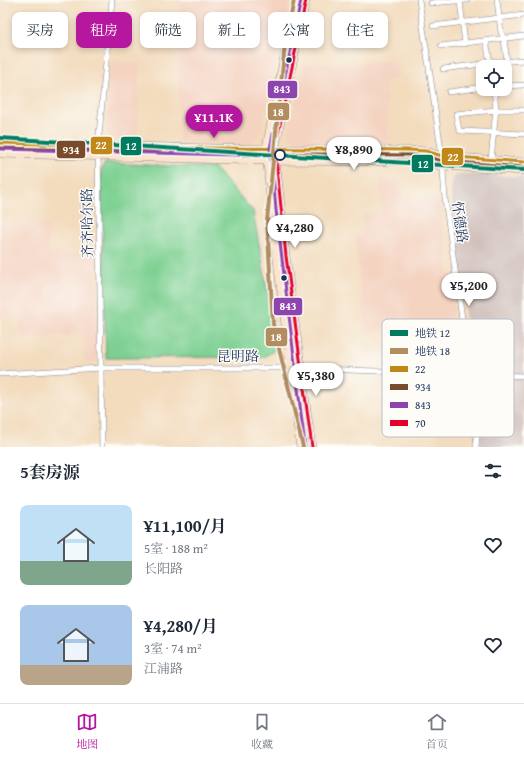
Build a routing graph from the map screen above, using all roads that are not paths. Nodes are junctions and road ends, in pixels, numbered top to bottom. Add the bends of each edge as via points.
1 (112, 0) edge
2 (295, 0) edge
3 (306, 0) edge
4 (419, 0) edge
5 (466, 0) edge
6 (497, 0) edge
7 (460, 1) edge
8 (431, 3) dead end
9 (524, 15) edge
10 (499, 18) junction
11 (462, 22) junction
12 (433, 26) dead end
13 (524, 36) edge
14 (504, 39) junction
15 (486, 41) junction
16 (465, 44) junction
17 (441, 46) dead end
18 (489, 60) edge
19 (507, 60) edge
20 (524, 60) edge
21 (512, 61) edge
22 (476, 66) edge
23 (443, 68) dead end
24 (524, 85) edge
25 (512, 86) edge
26 (476, 88) edge
27 (449, 92) dead end
28 (495, 96) edge
29 (496, 110) junction
30 (524, 110) edge
31 (494, 132) junction
32 (524, 134) edge
33 (0, 143) edge
34 (98, 145) junction
35 (266, 148) junction
36 (275, 149) junction
37 (0, 154) edge
38 (442, 156) junction
39 (98, 157) junction
40 (491, 160) junction
41 (266, 161) junction
42 (275, 161) junction
43 (524, 162) edge
44 (444, 166) junction
45 (524, 171) edge
46 (462, 319) edge
47 (101, 368) junction
48 (290, 368) junction
49 (302, 369) junction
50 (382, 372) edge
51 (0, 374) edge
52 (514, 376) edge
53 (524, 376) edge
54 (477, 437) edge
55 (102, 447) edge
56 (300, 447) edge
57 (312, 447) edge
58 (476, 447) edge

1 - 34 street, 齐齐哈尔路
2 - 35 main road
3 - 36 main road
4 - 38 street, 怀德路
5 - 7 street
6 - 10 street
7 - 8 street
7 - 11 street
9 - 10 street
10 - 11 street
10 - 14 street
11 - 12 street
11 - 16 street
13 - 14 street
14 - 15 street
14 - 19 street
15 - 16 street
15 - 18 street
16 - 17 street
20 - 21 street
22 - 23 street
24 - 25 street
26 - 27 street
28 - 29 street
29 - 30 street
29 - 31 street
29 - 31 street via 456,114 461,131
31 - 32 street
31 - 40 street
33 - 34 main road
34 - 35 main road
34 - 39 street, 齐齐哈尔路
35 - 36 main road
35 - 41 main road
36 - 38 main road via 409,150
36 - 42 main road
37 - 39 main road
38 - 40 main road
38 - 44 street, 怀德路
39 - 41 main road
39 - 47 street, 齐齐哈尔路
40 - 43 main road
41 - 42 main road
41 - 48 main road
42 - 44 main road via 414,162
42 - 49 main road
44 - 45 main road
44 - 46 street, 怀德路 via 445,199
47 - 48 street, 昆明路
47 - 51 street, 昆明路
47 - 55 street, 齐齐哈尔路
48 - 49 street, 昆明路
48 - 56 main road
49 - 50 street, 昆明路
49 - 57 main road
52 - 53 street, 昆明路
54 - 58 street, 怀德路

